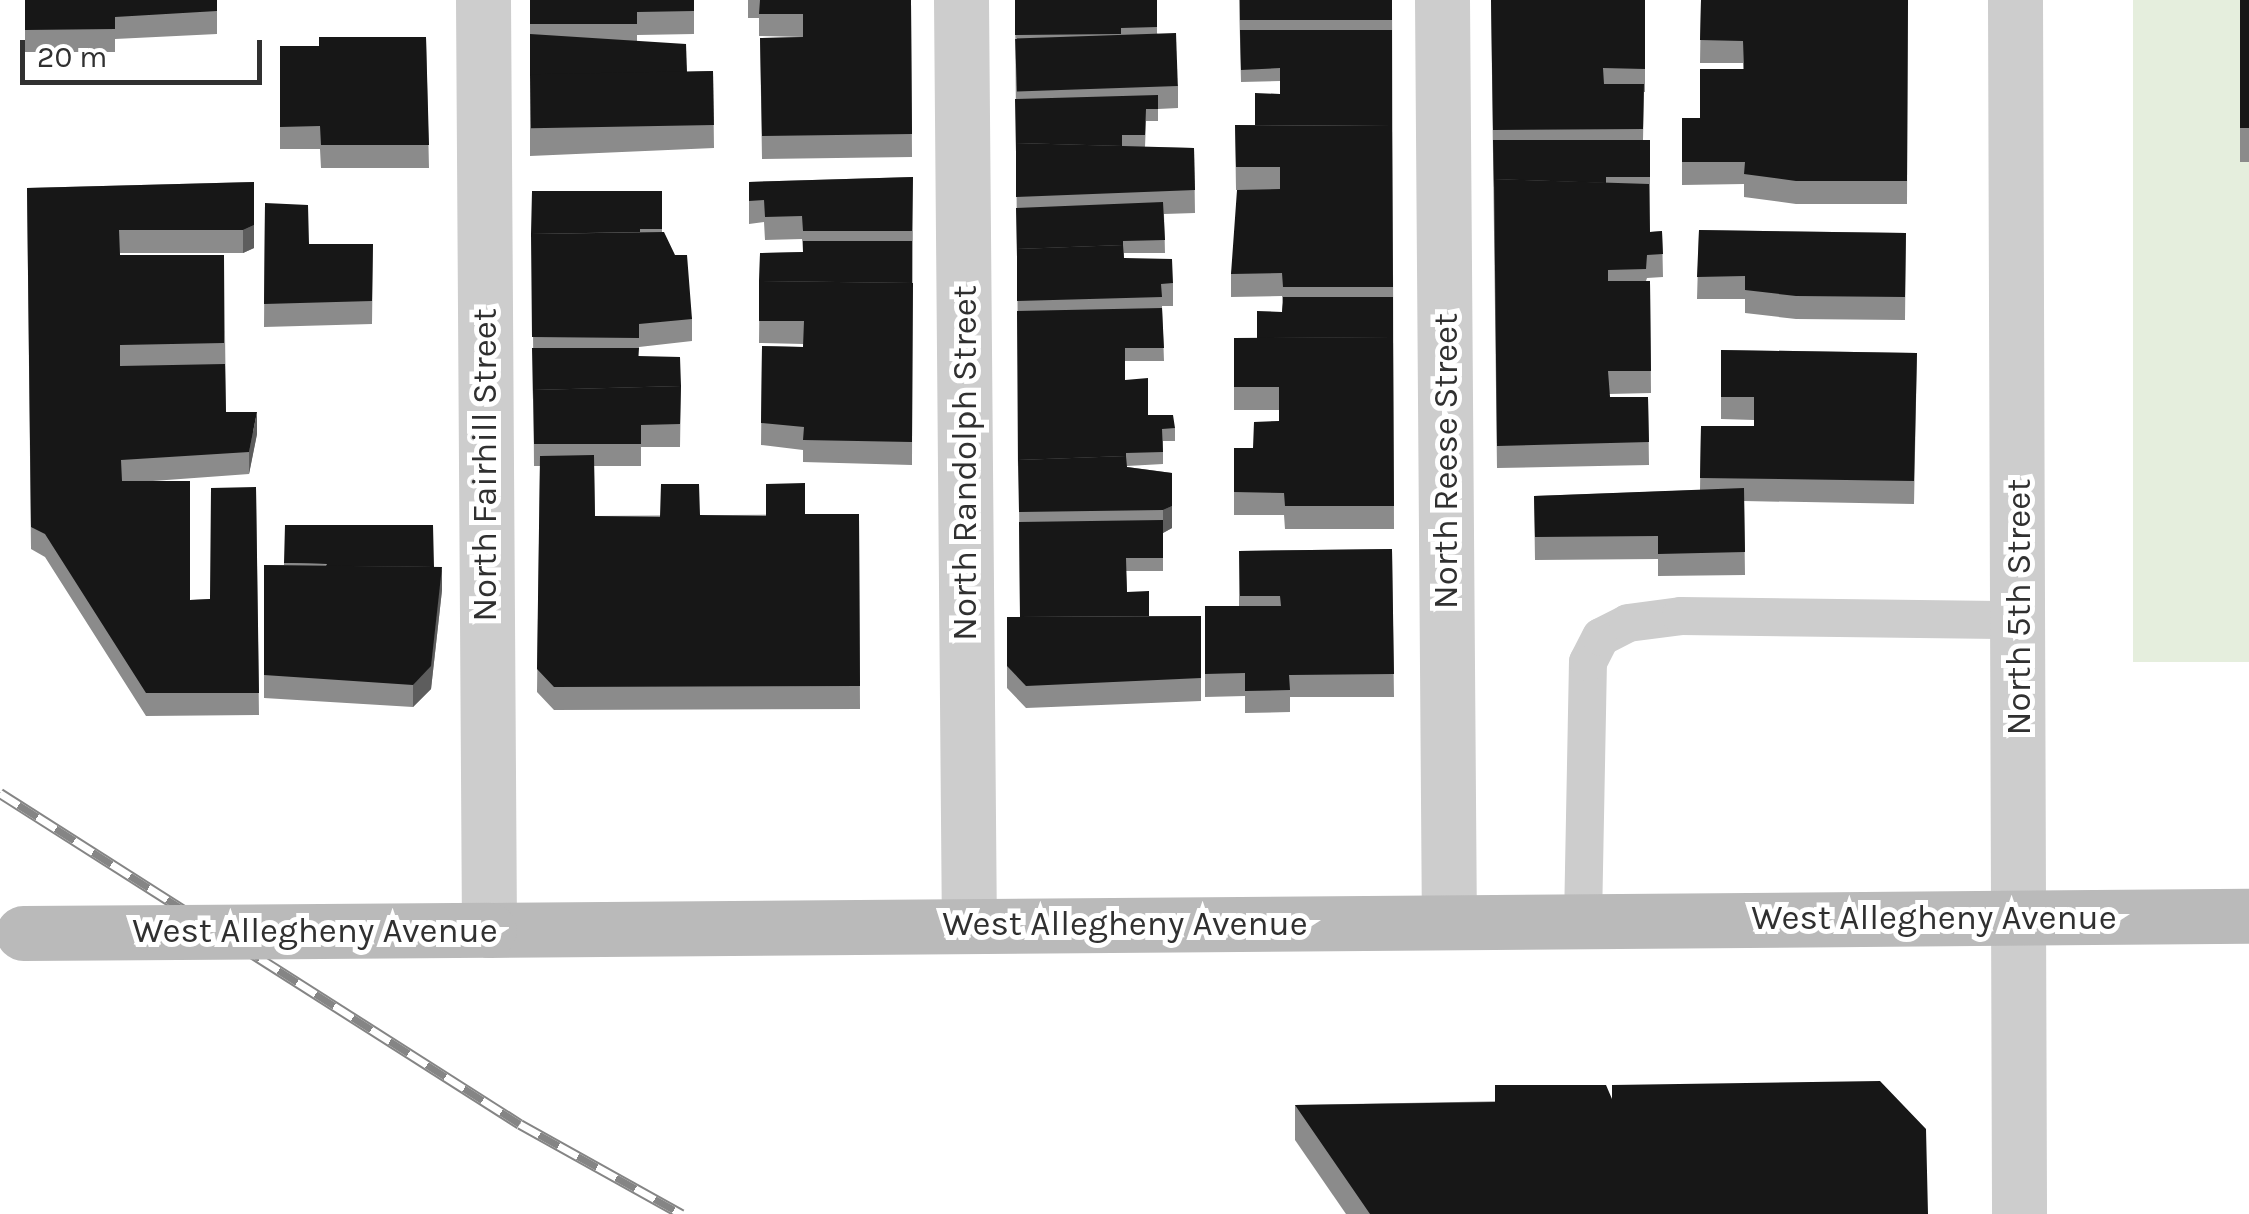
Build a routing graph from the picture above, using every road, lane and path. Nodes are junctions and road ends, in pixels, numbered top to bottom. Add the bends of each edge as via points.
1 (483, 0) edge
2 (962, 0) edge
3 (1442, 0) edge
4 (2015, 0) edge
5 (2020, 620) junction
6 (2249, 916) edge
7 (2022, 918) junction
8 (1582, 921) junction
9 (1449, 922) junction
10 (970, 926) junction
11 (488, 930) junction
12 (12, 933) edge
13 (2020, 1214) edge

1 - 11 street, North Fairhill Street
2 - 10 street, North Randolph Street
3 - 9 street, North Reese Street
4 - 5 street, North 5th Street
5 - 7 street, North 5th Street
5 - 8 lane via 1681,616 1628,623 1601,637 1588,662
6 - 7 main road, West Allegheny Avenue
7 - 8 main road, West Allegheny Avenue
7 - 13 street, North 5th Street
8 - 9 main road, West Allegheny Avenue
9 - 10 main road, West Allegheny Avenue
10 - 11 main road, West Allegheny Avenue
11 - 12 main road, West Allegheny Avenue, bridge

